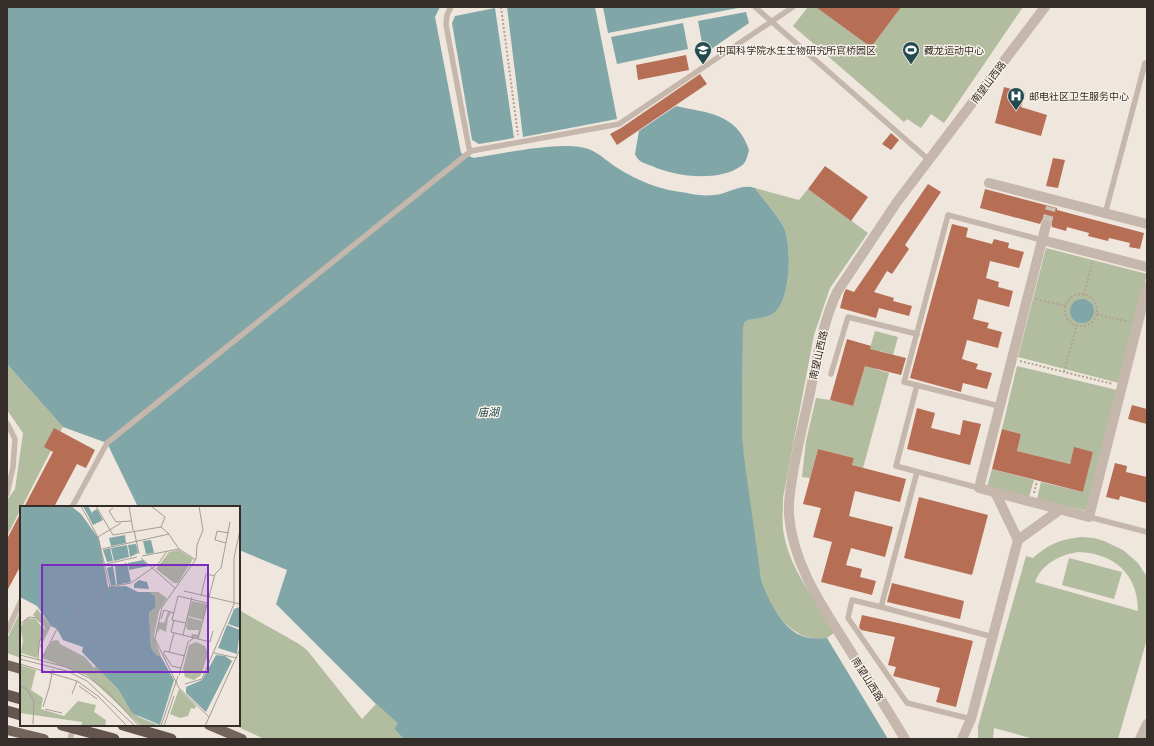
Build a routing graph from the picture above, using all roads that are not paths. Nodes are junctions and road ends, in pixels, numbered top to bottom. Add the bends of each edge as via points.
1 (451, 7) edge
2 (755, 7) edge
3 (793, 7) edge
4 (1044, 7) edge
5 (771, 21) junction
6 (1147, 64) edge
7 (472, 151) junction
8 (929, 160) junction
9 (989, 184) dead end
10 (1105, 214) junction
11 (1147, 224) edge
12 (1046, 225) tunnel mouth
13 (1042, 240) junction
14 (1147, 266) edge
15 (1147, 287) edge
16 (917, 334) junction
17 (830, 374) dead end
18 (917, 385) junction
19 (1000, 406) junction
20 (7, 423) edge
21 (917, 472) junction
22 (979, 488) junction
23 (995, 492) junction
24 (7, 494) edge
25 (73, 506) edge
26 (1060, 509) junction
27 (1089, 517) junction
28 (1147, 532) edge
29 (1018, 540) junction
30 (20, 603) edge
31 (881, 607) junction
32 (7, 631) edge
33 (993, 637) junction
34 (7, 665) edge
35 (20, 669) edge
36 (7, 695) edge
37 (20, 698) edge
38 (7, 711) edge
39 (20, 715) edge
40 (970, 723) junction
41 (1147, 724) edge
42 (68, 726) edge
43 (126, 726) edge
44 (211, 726) edge
45 (7, 730) edge
46 (44, 739) edge
47 (70, 739) edge
48 (114, 739) edge
49 (171, 739) edge
50 (242, 739) edge
51 (905, 739) edge
52 (962, 739) edge
53 (966, 739) edge
54 (1140, 739) edge

1 - 7 lane via 446,25 469,148
2 - 5 lane
3 - 5 lane
4 - 8 street, 南望山西路
5 - 7 lane via 619,124
5 - 8 lane
6 - 10 lane via 1145,63
7 - 25 lane via 107,443
8 - 51 street, 南望山西路 via 897,202 832,302 824,326 798,445 789,503 794,543 803,570 826,612
9 - 10 street via 1051,203
10 - 11 street
12 - 13 street
13 - 14 street
13 - 16 lane via 948,215
13 - 19 street
15 - 27 street
16 - 17 lane via 848,317
16 - 18 lane via 904,382
18 - 19 lane
18 - 21 lane via 896,466
19 - 22 street
20 - 24 lane via 15,439 13,468
21 - 22 lane
21 - 31 lane
22 - 23 street
23 - 26 street
23 - 29 street
26 - 27 street
26 - 29 street
27 - 28 lane
29 - 33 street
30 - 32 lane
31 - 33 lane
31 - 40 lane via 852,600 848,618 907,703
33 - 40 street
34 - 35 main road
36 - 37 highway
38 - 39 highway
40 - 52 street
40 - 53 street
41 - 54 street
42 - 47 lane
42 - 48 highway
43 - 49 highway
44 - 50 main road
45 - 46 main road

